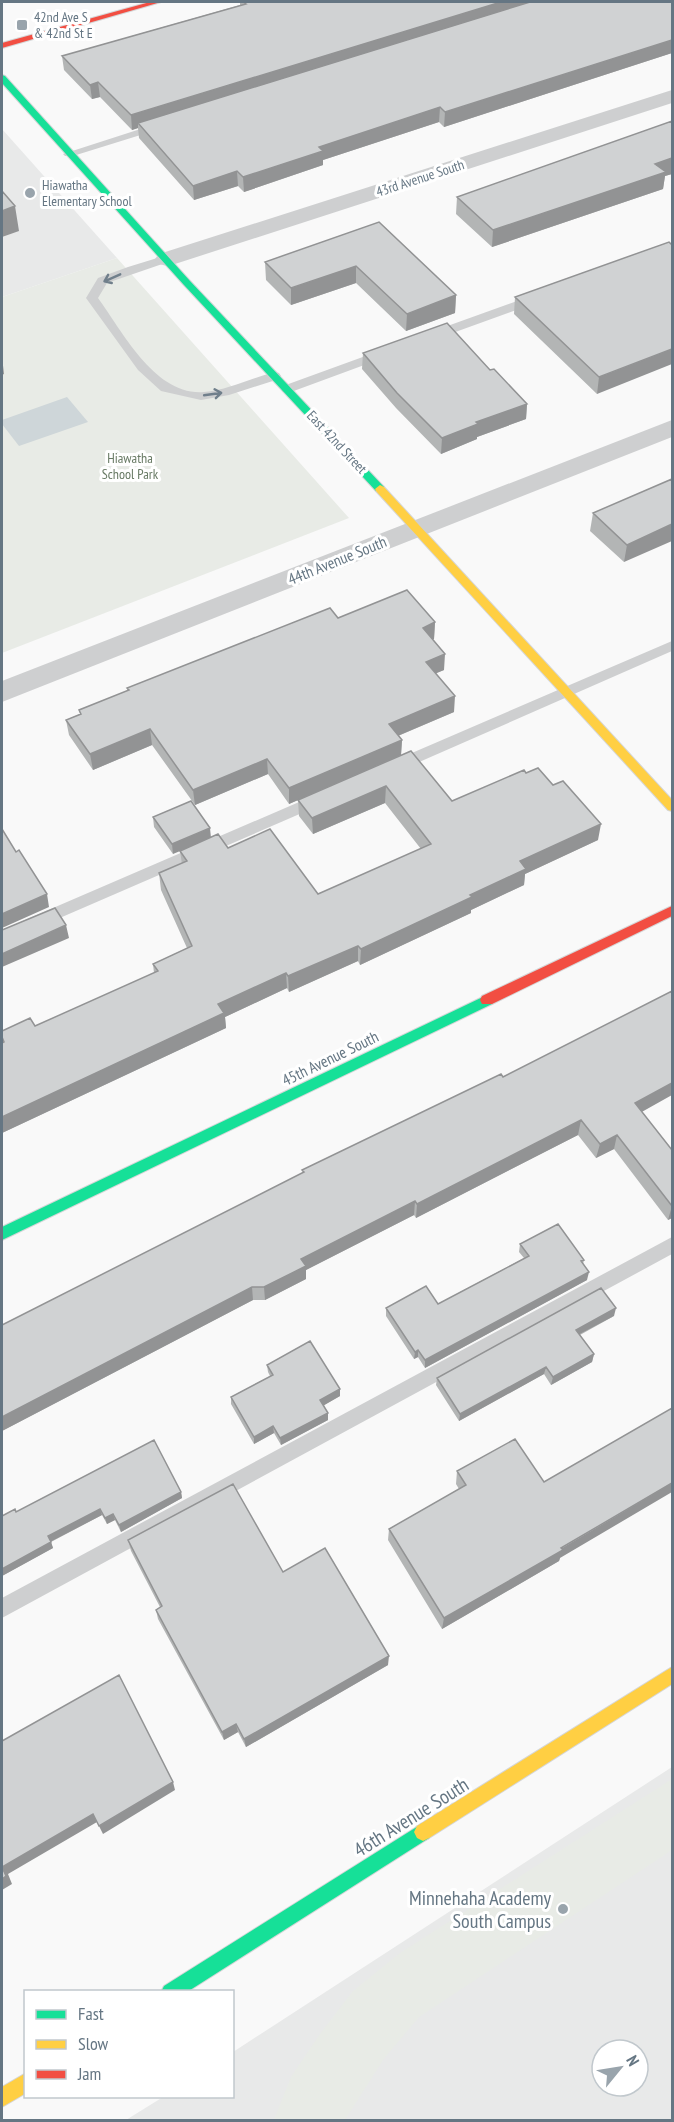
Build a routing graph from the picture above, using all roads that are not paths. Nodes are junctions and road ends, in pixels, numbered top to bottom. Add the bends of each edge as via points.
1 (158, 2) edge
2 (2, 46) edge
3 (2, 78) edge
4 (672, 96) edge
5 (169, 122) edge
6 (69, 154) junction
7 (167, 260) junction
8 (541, 297) edge
9 (421, 340) edge
10 (399, 348) edge
11 (275, 376) junction
12 (287, 389) junction
13 (672, 428) edge
14 (417, 528) junction
15 (672, 646) edge
16 (2, 692) edge
17 (567, 692) junction
18 (383, 772) edge
19 (339, 790) edge
20 (672, 807) edge
21 (672, 911) edge
22 (2, 937) edge
23 (2, 1234) edge
24 (672, 1245) edge
25 (2, 1608) edge
26 (672, 1676) edge
27 (173, 1990) edge
28 (24, 2083) edge
29 (2, 2098) edge

1 - 2 street
3 - 6 street, East 42nd Street
4 - 7 street, 43rd Avenue South
5 - 6 lane
6 - 7 street, East 42nd Street
7 - 11 street, East 42nd Street
7 -> 11 lane via 102,281 92,298 142,367 165,388 201,396
8 - 9 lane
10 - 12 lane
11 - 12 street, East 42nd Street
12 - 14 street, East 42nd Street
13 - 14 street, 44th Avenue South
14 - 16 street, 44th Avenue South
14 - 17 street, East 42nd Street
15 - 17 lane
17 - 18 lane
17 - 20 street, East 42nd Street
19 - 22 lane
21 - 23 street, 45th Avenue South
24 - 25 lane
26 - 27 street, 46th Avenue South
28 - 29 street

